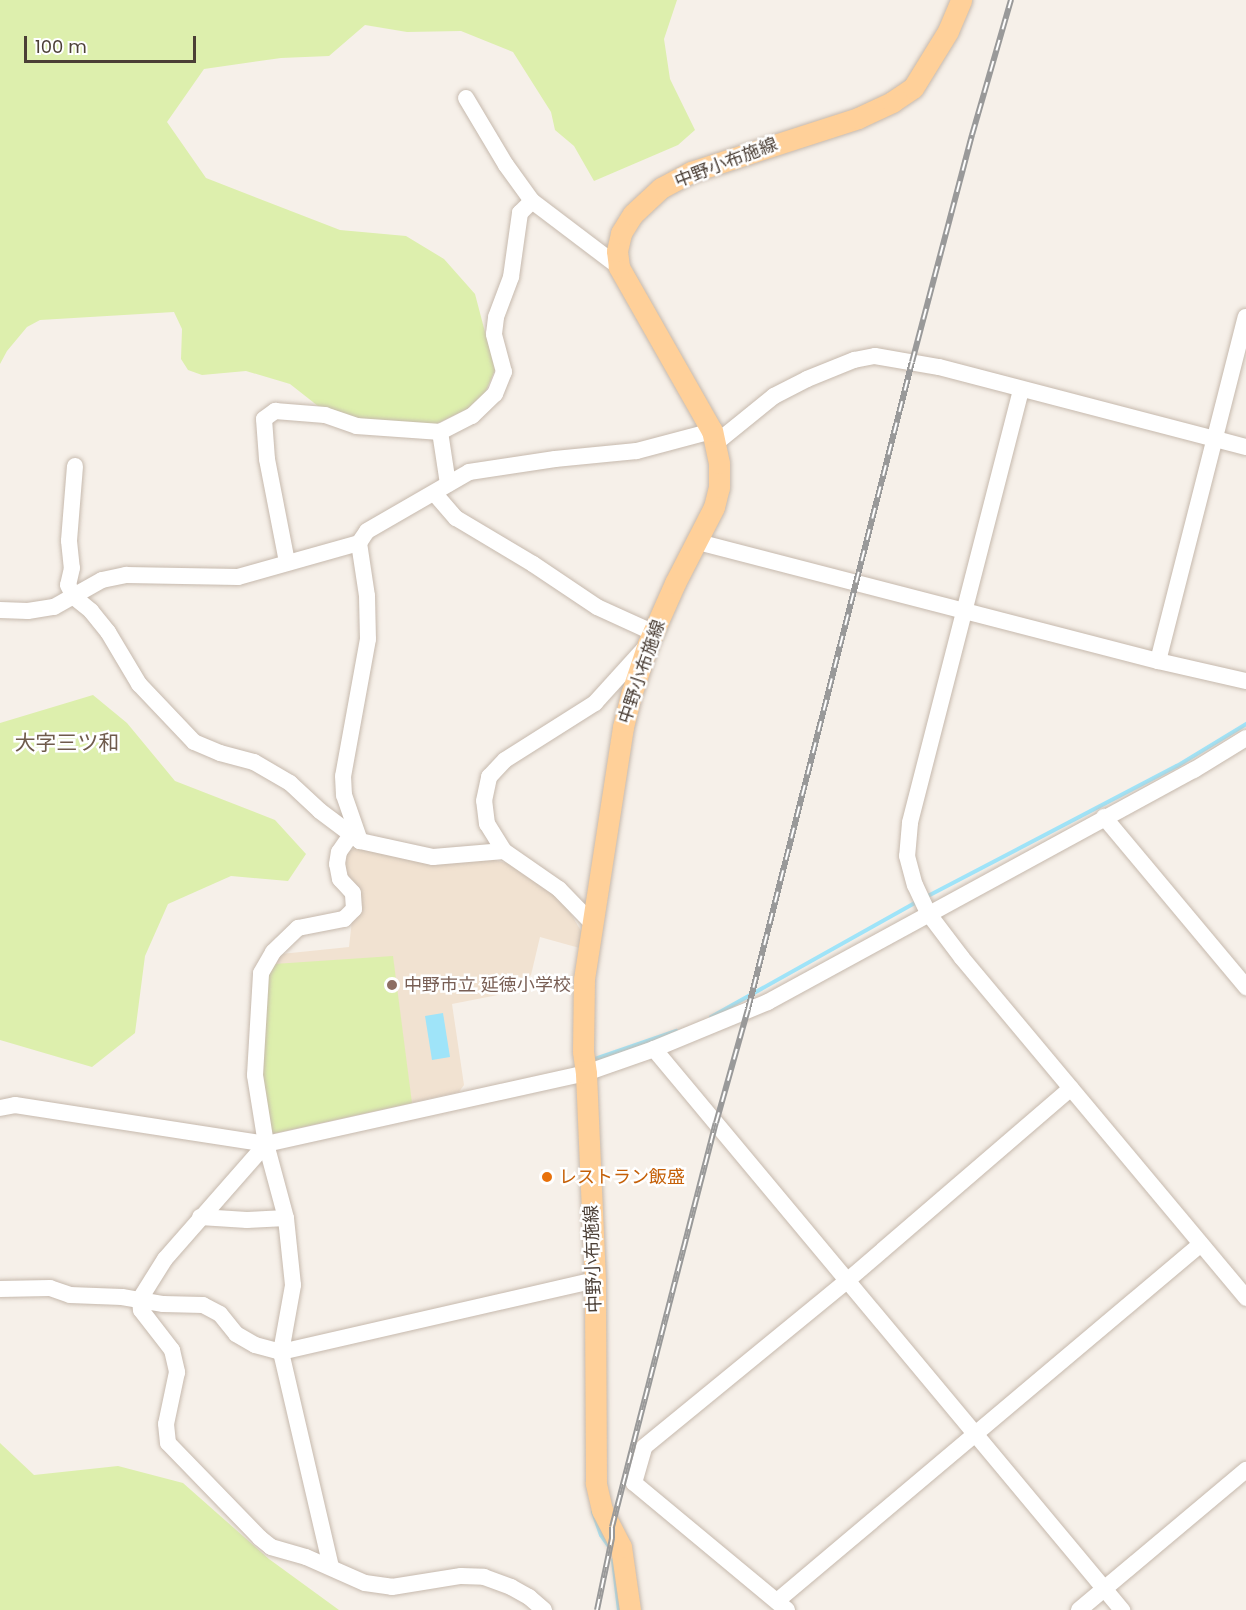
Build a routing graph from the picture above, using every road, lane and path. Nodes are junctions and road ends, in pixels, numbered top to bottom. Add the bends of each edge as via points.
1 (961, 0) edge
2 (466, 98) dead end
3 (532, 201) junction
4 (619, 267) junction
5 (1246, 317) edge
6 (1021, 390) junction
7 (440, 432) junction
8 (714, 437) junction
9 (1214, 439) junction
10 (1246, 447) edge
11 (75, 466) dead end
12 (442, 489) junction
13 (698, 542) junction
14 (359, 543) junction
15 (287, 562) junction
16 (74, 597) junction
17 (0, 610) edge
18 (963, 610) junction
19 (651, 639) junction
20 (1158, 661) junction
21 (1246, 681) edge
22 (1246, 738) edge
23 (1104, 818) junction
24 (355, 838) junction
25 (504, 850) junction
26 (928, 913) junction
27 (593, 924) junction
28 (1246, 987) edge
29 (654, 1049) junction
30 (586, 1073) junction
31 (1071, 1088) junction
32 (0, 1108) edge
33 (266, 1144) junction
34 (200, 1217) junction
35 (286, 1218) junction
36 (1201, 1244) junction
37 (595, 1280) junction
38 (848, 1280) junction
39 (0, 1289) edge
40 (1246, 1298) edge
41 (140, 1299) junction
42 (281, 1352) junction
43 (976, 1433) junction
44 (1246, 1470) edge
45 (331, 1567) junction
46 (1104, 1589) junction
47 (782, 1606) edge
48 (544, 1610) edge
49 (630, 1610) edge
50 (1079, 1610) edge
51 (1122, 1610) edge

1 - 4 main road, 中野小布施線 via 948,31 913,88 858,118 691,172 661,188 633,214 621,233
2 - 3 street
3 - 4 street
3 - 7 street via 520,213 511,277 496,317 494,334 504,372 495,394 472,416
4 - 8 main road, 中野小布施線
5 - 9 street
6 - 8 street via 875,356 807,379 774,396
6 - 9 street
6 - 18 street
7 - 12 street
7 - 15 street via 357,426 325,415 275,411 264,419 267,459
8 - 12 street via 469,472
8 - 13 main road, 中野小布施線 via 719,487
9 - 10 street
9 - 20 street
11 - 16 street via 68,585
12 - 14 street via 367,531
12 - 19 street via 456,518
13 - 18 street
13 - 19 main road, 中野小布施線
14 - 15 street
14 - 24 street via 368,596 368,639 343,776
15 - 16 street via 238,577 126,575 102,580
16 - 17 street via 54,607
16 - 24 street via 108,632 139,684 194,742 254,762 290,783
18 - 20 street
18 - 26 street via 910,823 907,856
19 - 25 street via 595,704 505,760 489,777 483,801 487,824
19 - 27 main road, 中野小布施線 via 623,727
20 - 21 street
22 - 23 street
23 - 26 street
23 - 28 street
24 - 25 street via 433,857
24 - 33 street via 339,852 337,864 340,879 353,893 354,909 344,919 298,928 273,952 261,973 255,1075
25 - 27 street via 559,889
26 - 29 street via 768,1002
26 - 31 street
27 - 30 main road, 中野小布施線 via 584,979
29 - 30 street
29 - 38 street
30 - 33 street
30 - 37 main road, 中野小布施線
31 - 36 street
31 - 38 street
32 - 33 street via 15,1105
33 - 34 street
33 - 35 street
34 - 35 street
34 - 41 street via 165,1259
35 - 42 street via 293,1285
36 - 40 street
36 - 43 street
37 - 42 street
37 - 49 main road, 中野小布施線 via 596,1483 602,1510 621,1547
38 - 43 street
38 - 47 street via 644,1447 634,1483
39 - 41 street via 50,1288 70,1295
41 - 42 street via 203,1305 220,1314 236,1334 255,1345
41 - 45 street via 141,1310 172,1350 177,1372 166,1424 168,1443 260,1539 271,1547
42 - 45 street
43 - 46 street
43 - 47 street
44 - 46 street
45 - 48 street via 365,1583 392,1587 461,1576 484,1577 530,1597
46 - 50 street
46 - 51 street

